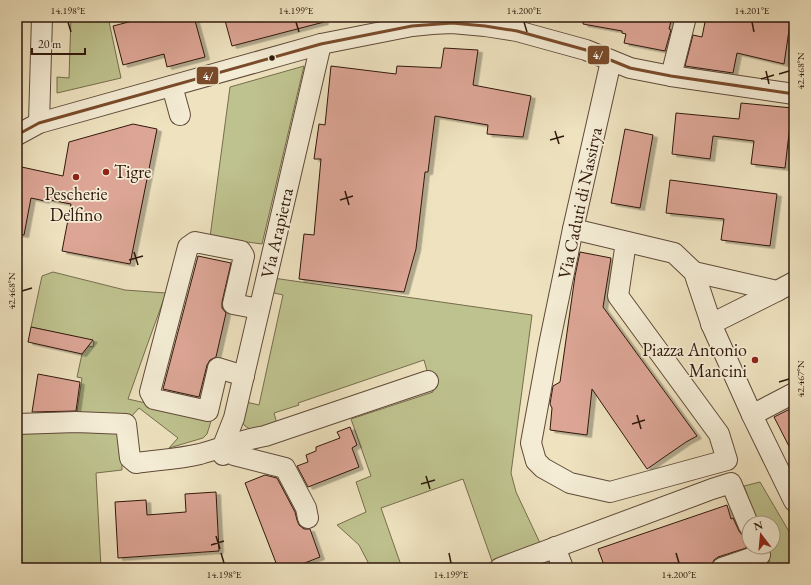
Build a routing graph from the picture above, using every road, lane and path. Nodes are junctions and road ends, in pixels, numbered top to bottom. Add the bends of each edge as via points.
1 (42, 17) edge
2 (686, 17) edge
3 (321, 44) junction
4 (611, 61) junction
5 (671, 76) junction
6 (172, 86) junction
7 (794, 94) edge
8 (180, 115) dead end
9 (40, 123) junction
10 (17, 135) edge
11 (573, 229) junction
12 (626, 242) junction
13 (694, 272) junction
14 (785, 286) edge
15 (259, 309) junction
16 (711, 324) junction
17 (244, 376) junction
18 (428, 381) dead end
19 (794, 393) edge
20 (752, 415) junction
21 (232, 423) junction
22 (17, 424) edge
23 (255, 438) junction
24 (223, 452) junction
25 (794, 501) edge
26 (744, 515) edge
27 (308, 518) dead end
28 (555, 547) junction
29 (760, 555) edge
30 (500, 568) edge
31 (563, 568) edge
32 (722, 568) edge

1 - 9 street
2 - 5 street
3 - 4 street via 412,26 452,23 517,31 586,50
3 - 6 street
3 - 15 street, Via Arapietra
4 - 5 street via 630,68
4 - 11 street, Via Caduti di Nassirya
5 - 7 street
6 - 8 street
6 - 9 street
9 - 10 street
11 - 12 street
11 - 12 street, Via Caduti di Nassirya via 531,443 536,461 543,468 570,483 610,492 727,460 718,434 618,296
12 - 13 street via 674,253
13 - 14 street
13 - 16 street
14 - 16 street
15 - 17 street, Via Arapietra
15 - 17 street via 233,304 244,256 241,251 195,242 188,247 150,392 154,399 208,411 218,368
16 - 20 street
17 - 21 street, Via Arapietra
18 - 23 street
19 - 20 street
20 - 25 street
21 - 23 street via 244,435
21 - 24 street, Via Arapietra
22 - 24 street via 126,424 127,463
23 - 24 street
24 - 27 street via 285,468 306,508
26 - 28 street via 731,483
28 - 30 street
28 - 31 street
29 - 32 street

